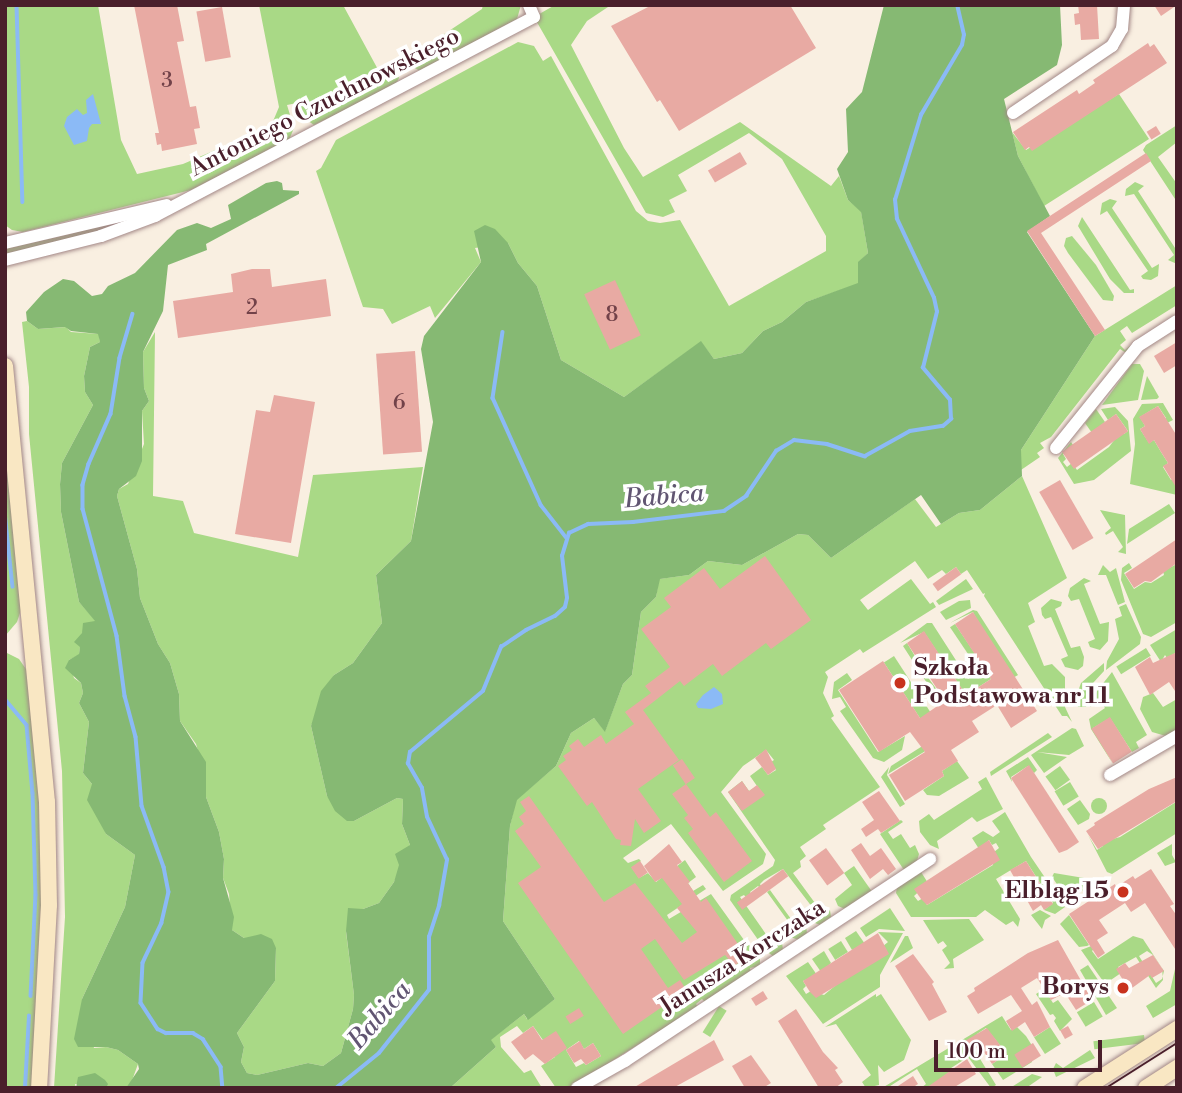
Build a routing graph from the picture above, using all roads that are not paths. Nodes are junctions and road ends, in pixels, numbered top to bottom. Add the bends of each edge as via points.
1 (1124, 5) edge
2 (531, 11) edge
3 (1013, 113) dead end
4 (171, 205) junction
5 (5, 243) edge
6 (5, 260) edge
7 (1177, 321) edge
8 (5, 366) edge
9 (1056, 448) dead end
10 (1177, 736) edge
11 (1110, 775) dead end
12 (930, 859) dead end
13 (1177, 1030) edge
14 (1177, 1068) edge
15 (39, 1088) edge
16 (577, 1088) edge
17 (1085, 1088) edge
18 (1146, 1088) edge

1 - 3 street via 1122,29 1108,51
2 - 4 street, Antoniego Czuchnowskiego via 227,180
4 - 5 street, Antoniego Czuchnowskiego
4 - 6 street, Antoniego Czuchnowskiego via 155,216 101,236
7 - 9 street via 1138,346
8 - 15 street via 47,802 49,905
10 - 11 street
12 - 16 street, Janusza Korczaka
13 - 17 street
14 - 18 street

